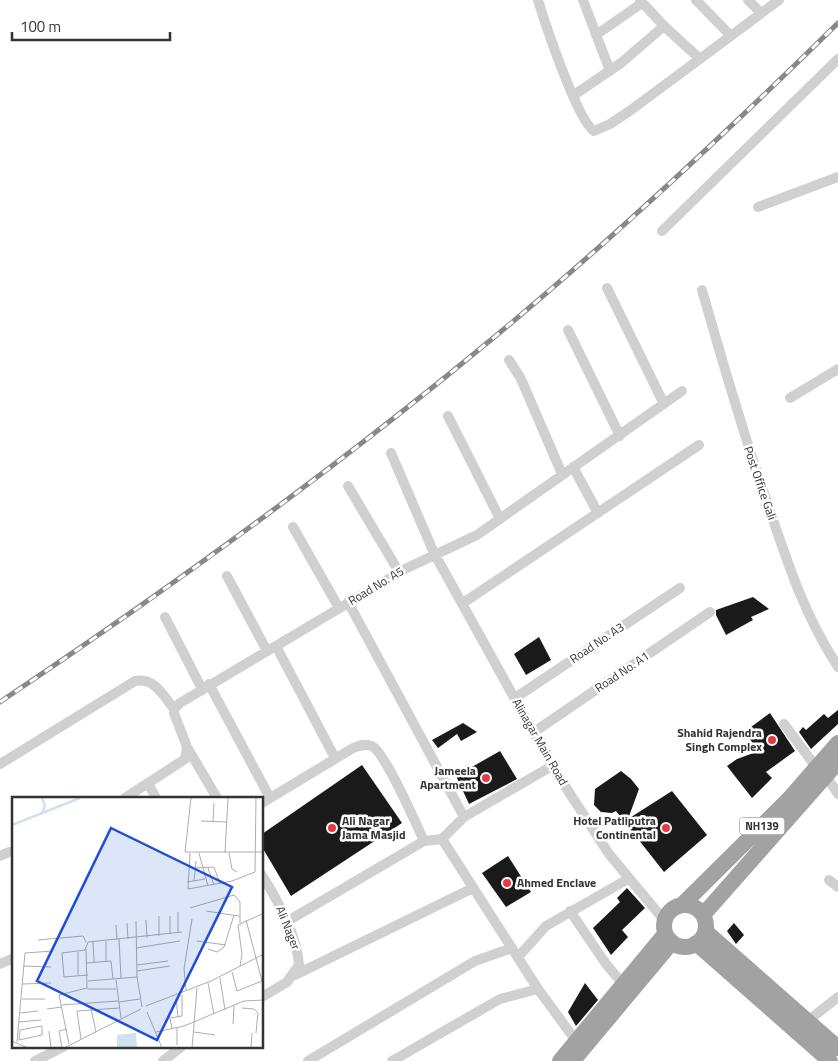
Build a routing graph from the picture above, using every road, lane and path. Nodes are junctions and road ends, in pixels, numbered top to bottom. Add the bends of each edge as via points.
1 (538, 0) edge
2 (583, 0) edge
3 (696, 0) edge
4 (748, 0) edge
5 (779, 0) edge
6 (641, 2) edge
7 (761, 14) junction
8 (664, 26) junction
9 (596, 35) junction
10 (731, 36) junction
11 (700, 59) junction
12 (838, 59) edge
13 (610, 71) junction
14 (574, 95) junction
15 (838, 177) edge
16 (758, 207) dead end
17 (662, 231) dead end
18 (607, 288) dead end
19 (702, 290) dead end
20 (568, 330) dead end
21 (509, 360) dead end
22 (838, 369) edge
23 (682, 391) dead end
24 (790, 398) dead end
25 (664, 404) junction
26 (448, 416) dead end
27 (620, 436) junction
28 (699, 445) dead end
29 (391, 453) dead end
30 (573, 467) junction
31 (562, 474) junction
32 (348, 486) dead end
33 (598, 513) junction
34 (500, 519) junction
35 (293, 527) dead end
36 (434, 553) junction
37 (398, 572) junction
38 (227, 576) dead end
39 (680, 588) dead end
40 (348, 602) junction
41 (463, 603) junction
42 (339, 608) junction
43 (710, 612) dead end
44 (165, 617) dead end
45 (272, 648) junction
46 (838, 667) edge
47 (206, 687) junction
48 (515, 698) junction
49 (174, 709) junction
50 (784, 724) dead end
51 (534, 732) junction
52 (838, 743) edge
53 (187, 747) junction
54 (335, 758) junction
55 (838, 762) edge
56 (0, 764) edge
57 (552, 766) junction
58 (821, 772) junction
59 (149, 784) junction
60 (838, 794) edge
61 (127, 797) edge
62 (156, 797) edge
63 (217, 797) edge
64 (266, 800) edge
65 (464, 817) junction
66 (442, 839) junction
67 (424, 841) junction
68 (628, 878) junction
69 (829, 880) dead end
70 (838, 887) edge
71 (472, 888) junction
72 (267, 891) edge
73 (682, 905) junction
74 (570, 911) junction
75 (286, 922) junction
76 (701, 930) junction
77 (667, 932) junction
78 (515, 953) junction
79 (12, 959) edge
80 (0, 964) edge
81 (295, 975) junction
82 (623, 984) junction
83 (538, 990) junction
84 (264, 996) edge
85 (838, 997) edge
86 (802, 1026) junction
87 (61, 1048) edge
88 (180, 1048) edge
89 (838, 1048) edge
90 (577, 1050) edge
91 (35, 1061) edge
92 (163, 1061) edge
93 (308, 1061) edge
94 (392, 1061) edge
95 (560, 1061) edge
96 (830, 1061) edge

1 - 14 street
2 - 9 street
3 - 10 street
4 - 7 street
5 - 7 street
6 - 8 street
6 - 9 street
7 - 10 street
8 - 11 street
8 - 13 street
9 - 13 street
10 - 11 street
11 - 14 street via 632,110 598,130 588,126
12 - 17 street
13 - 14 street
15 - 16 street
18 - 25 street
19 - 46 street, Post Office Gali via 740,422 797,590
20 - 27 street
21 - 31 street via 521,379
22 - 24 street
23 - 25 street, Road No. A5
25 - 27 street, Road No. A5
26 - 34 street
27 - 30 street, Road No. A5
28 - 33 street
29 - 36 street, Alinagar Main Road
30 - 31 street, Road No. A5
30 - 33 street
31 - 34 street, Road No. A5
32 - 37 street
33 - 41 street
34 - 36 street, Road No. A5 via 465,542
35 - 42 street
36 - 37 street, Road No. A5
36 - 41 street, Alinagar Main Road
37 - 40 street, Road No. A5
38 - 45 street
39 - 48 street, Road No. A3
40 - 42 street, Road No. A5
40 - 65 street
41 - 48 street, Alinagar Main Road
42 - 45 street, Road No. A5
43 - 51 street, Road No. A1
44 - 47 street
45 - 47 street, Road No. A5
45 - 54 street
47 - 49 street, Road No. A5
47 - 64 street
48 - 51 street, Alinagar Main Road
49 - 53 street
49 - 56 street via 151,682 144,679 135,681
50 - 58 street
51 - 57 street, Alinagar Main Road
52 - 58 highway, NH139
53 - 59 street via 184,759
53 - 63 street
54 - 64 street
54 - 67 street via 363,745 371,746 379,753
55 - 58 highway, NH139
57 - 65 street
57 - 68 street, Alinagar Main Road
58 - 60 street
58 - 73 highway, NH139 via 789,799
58 - 76 highway, NH139
59 - 61 street
59 - 62 street
65 - 66 street
66 - 67 street
66 - 71 street
67 - 75 street
68 - 74 street
68 - 77 street, Alinagar Main Road
69 - 70 street
71 - 78 street
71 - 81 street
72 - 75 street, Ali Nager
73 - 76 highway via 690,906
73 - 77 highway, NH139 via 668,913
74 - 78 street via 546,926
74 - 82 street
75 - 81 street, Ali Nager via 299,955 300,965
76 - 77 highway via 682,946
76 - 86 highway
77 - 82 highway, NH139
77 - 90 highway, NH139
78 - 83 street
78 - 93 street via 475,961
79 - 80 street
81 - 84 street
82 - 90 highway, NH139
83 - 90 street
83 - 94 street via 500,999
85 - 86 street
86 - 89 highway
86 - 96 highway
87 - 91 street
88 - 92 street
90 - 95 highway, NH139

